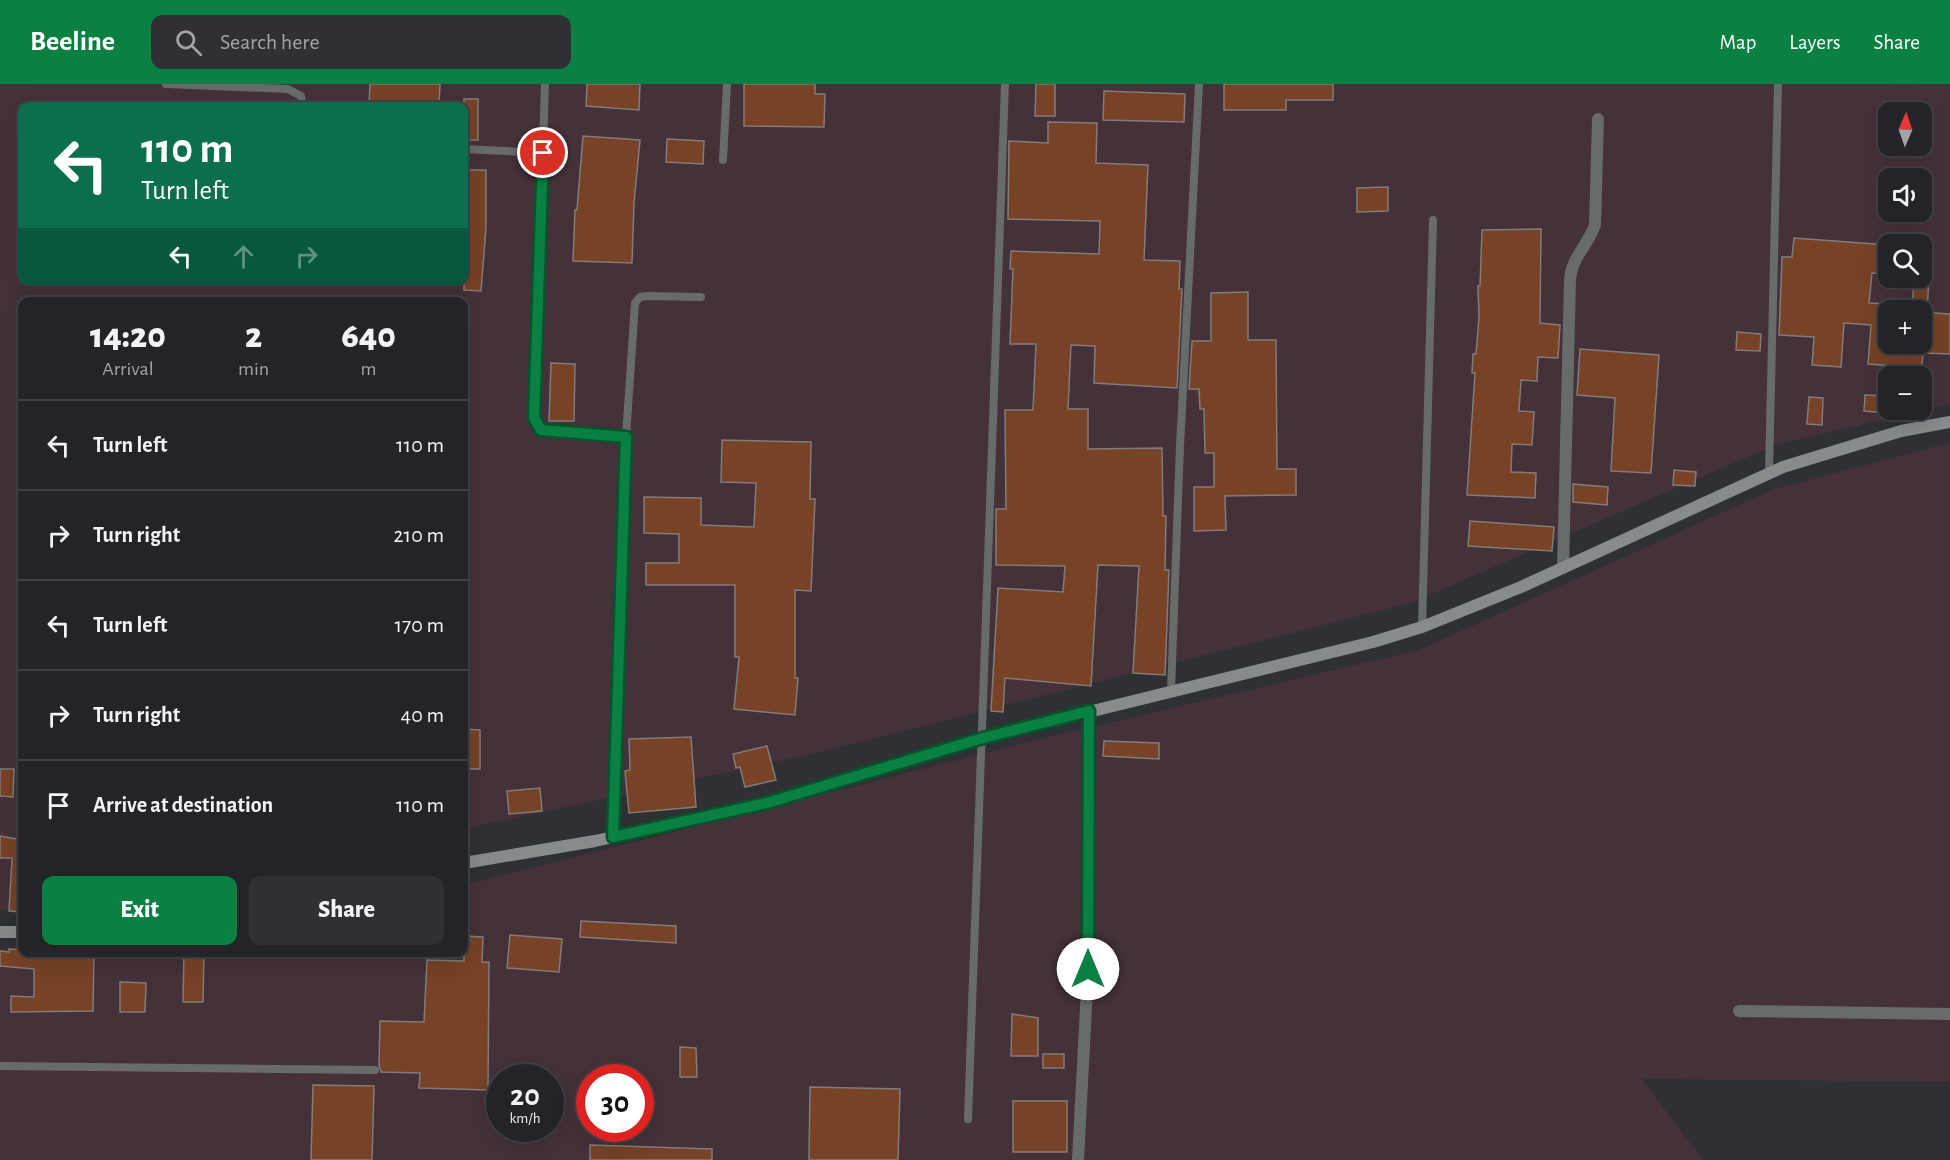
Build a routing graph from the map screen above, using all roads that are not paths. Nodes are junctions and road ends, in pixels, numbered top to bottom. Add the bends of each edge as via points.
1 (166, 84) edge
2 (545, 84) edge
3 (727, 84) edge
4 (1005, 84) edge
5 (1199, 84) edge
6 (1778, 84) edge
7 (303, 102) edge
8 (1598, 119) dead end
9 (468, 149) edge
10 (543, 153) junction
11 (723, 160) dead end
12 (1433, 220) dead end
13 (701, 297) dead end
14 (1950, 422) edge
15 (626, 437) junction
16 (1769, 473) junction
17 (1563, 568) junction
18 (1422, 627) junction
19 (1171, 692) junction
20 (1089, 711) junction
21 (983, 738) junction
22 (613, 837) junction
23 (468, 862) edge
24 (0, 932) edge
25 (18, 932) edge
26 (1739, 1011) dead end
27 (1950, 1014) edge
28 (0, 1066) edge
29 (375, 1070) dead end
30 (968, 1119) dead end
31 (1078, 1160) edge

1 - 7 lane via 288,89 302,96
2 - 10 lane
3 - 11 lane
4 - 21 lane
5 - 19 lane
6 - 16 lane
8 - 17 street via 1595,225 1571,263
9 - 10 lane
10 - 15 lane via 534,418 541,430
12 - 18 lane
13 - 15 lane via 646,296 635,303
14 - 16 street via 1901,431
15 - 22 lane
16 - 17 street
17 - 18 street
18 - 19 street
19 - 20 street
20 - 21 street
20 - 31 street via 1088,969
21 - 22 street via 767,803
21 - 30 lane
22 - 23 street
24 - 25 street
26 - 27 street
28 - 29 lane

